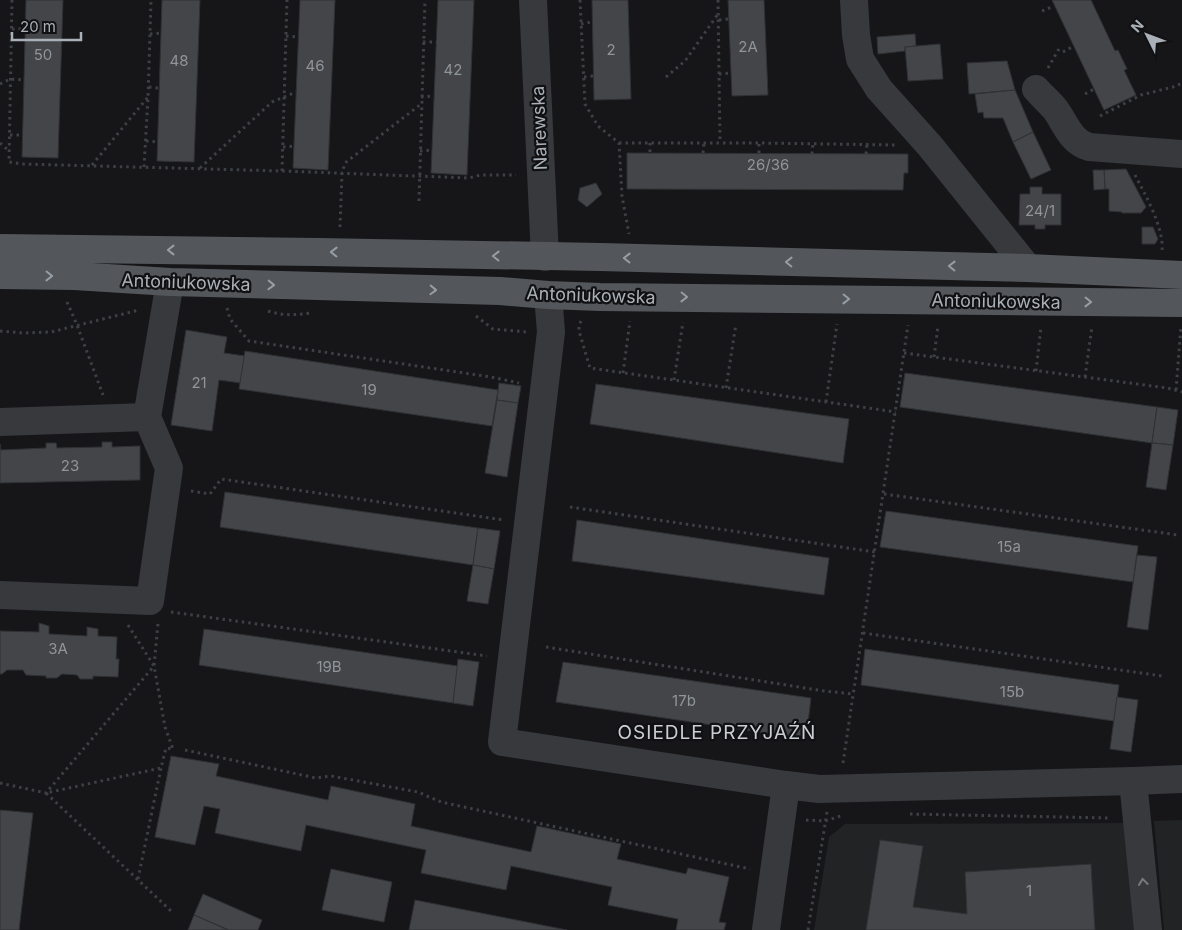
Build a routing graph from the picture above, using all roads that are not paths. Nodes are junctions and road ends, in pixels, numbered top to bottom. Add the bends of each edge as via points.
1 (533, 0) edge
2 (854, 0) edge
3 (1036, 89) dead end
4 (1182, 154) edge
5 (0, 248) edge
6 (545, 257) junction
7 (1028, 268) junction
8 (0, 275) edge
9 (1182, 275) edge
10 (168, 292) junction
11 (548, 295) junction
12 (1182, 304) edge
13 (147, 418) junction
14 (0, 422) edge
15 (0, 594) edge
16 (1182, 779) edge
17 (1133, 781) junction
18 (786, 785) junction
19 (766, 930) edge
20 (1148, 930) edge

1 - 6 street, Narewska
2 - 7 street via 860,59 879,89 930,146
3 - 4 street via 1056,110 1069,133 1083,145
6 -> 5 main road, Antoniukowska
7 -> 6 main road, Antoniukowska
6 - 11 main road
7 - 9 main road, Antoniukowska
8 -> 10 main road, Antoniukowska via 75,276
10 -> 11 main road, Antoniukowska via 500,292
10 - 13 street
11 -> 12 main road, Antoniukowska
11 - 18 street via 551,332 502,742
13 - 14 street
13 - 15 street via 169,468 154,606 112,599
16 - 17 street
17 - 18 street via 819,789
20 -> 17 street
18 - 19 street

